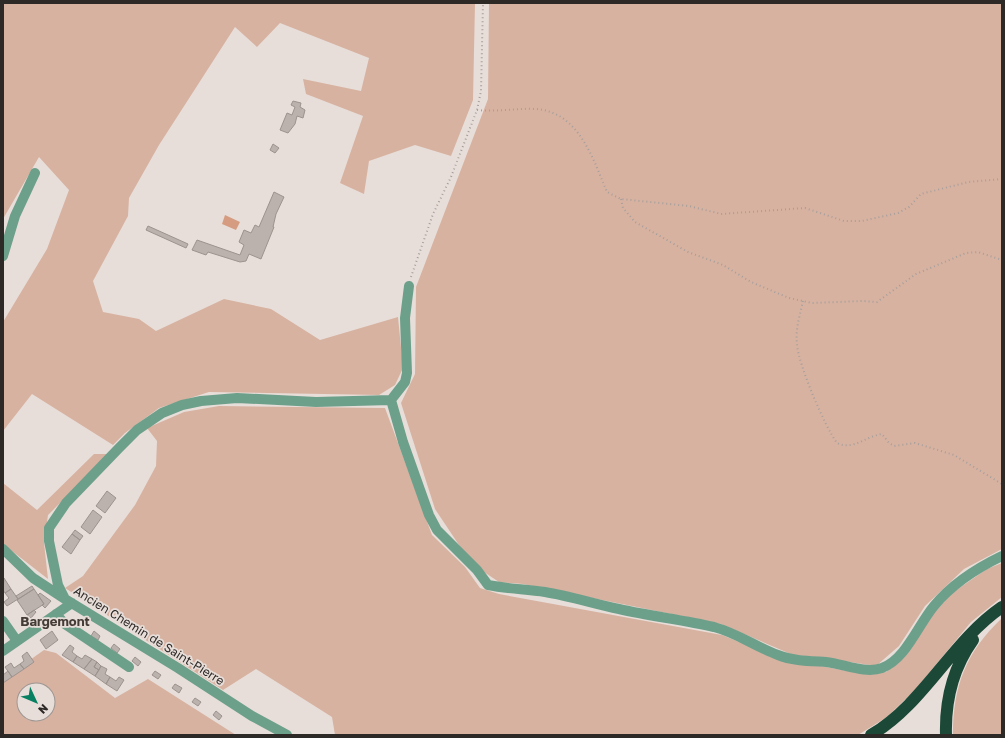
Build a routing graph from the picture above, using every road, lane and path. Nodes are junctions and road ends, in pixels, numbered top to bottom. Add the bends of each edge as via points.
1 (483, 3) edge
2 (478, 110) junction
3 (34, 173) dead end
4 (1002, 179) edge
5 (621, 199) junction
6 (3, 256) edge
7 (1002, 260) edge
8 (408, 286) joint
9 (803, 301) junction
10 (391, 400) junction
11 (1002, 484) edge
12 (3, 549) edge
13 (1002, 556) edge
14 (69, 601) junction
15 (1002, 607) edge
16 (1002, 611) edge
17 (56, 614) junction
18 (3, 621) edge
19 (17, 641) junction
20 (3, 651) edge
21 (129, 667) dead end
22 (287, 735) edge
23 (871, 735) edge
24 (946, 735) edge

1 - 2 path via 481,91
2 - 5 path via 534,109 565,119 579,133 591,153 607,192
2 - 8 path via 433,214
3 - 6 street via 15,216
4 - 5 path via 968,182 921,194 909,207 898,213 844,222 805,208 721,214 689,206
5 - 9 path via 628,216 643,228 688,252 723,265 751,282
7 - 9 path via 978,252 966,253 916,274 877,302 826,304
8 - 10 street via 405,318 407,373 404,382
9 - 11 path via 796,343 818,406 838,443 849,446 882,434 894,446 915,443 954,455
10 - 13 street via 423,500 437,530 477,570 488,585 545,592 716,627 778,655 872,670 895,661 935,605 958,583
10 - 14 street via 316,402 237,398 188,403 162,413 137,430 119,448 66,503 49,528 48,541 58,585
12 - 14 street, Ancien Chemin de Saint-Pierre via 34,578
14 - 17 street
14 - 22 street, Ancien Chemin de Saint-Pierre via 252,716
15 - 23 highway via 979,625 899,713
16 - 24 highway via 979,633 959,664 948,702
17 - 19 street
17 - 21 street via 65,624
18 - 19 street
19 - 20 street

